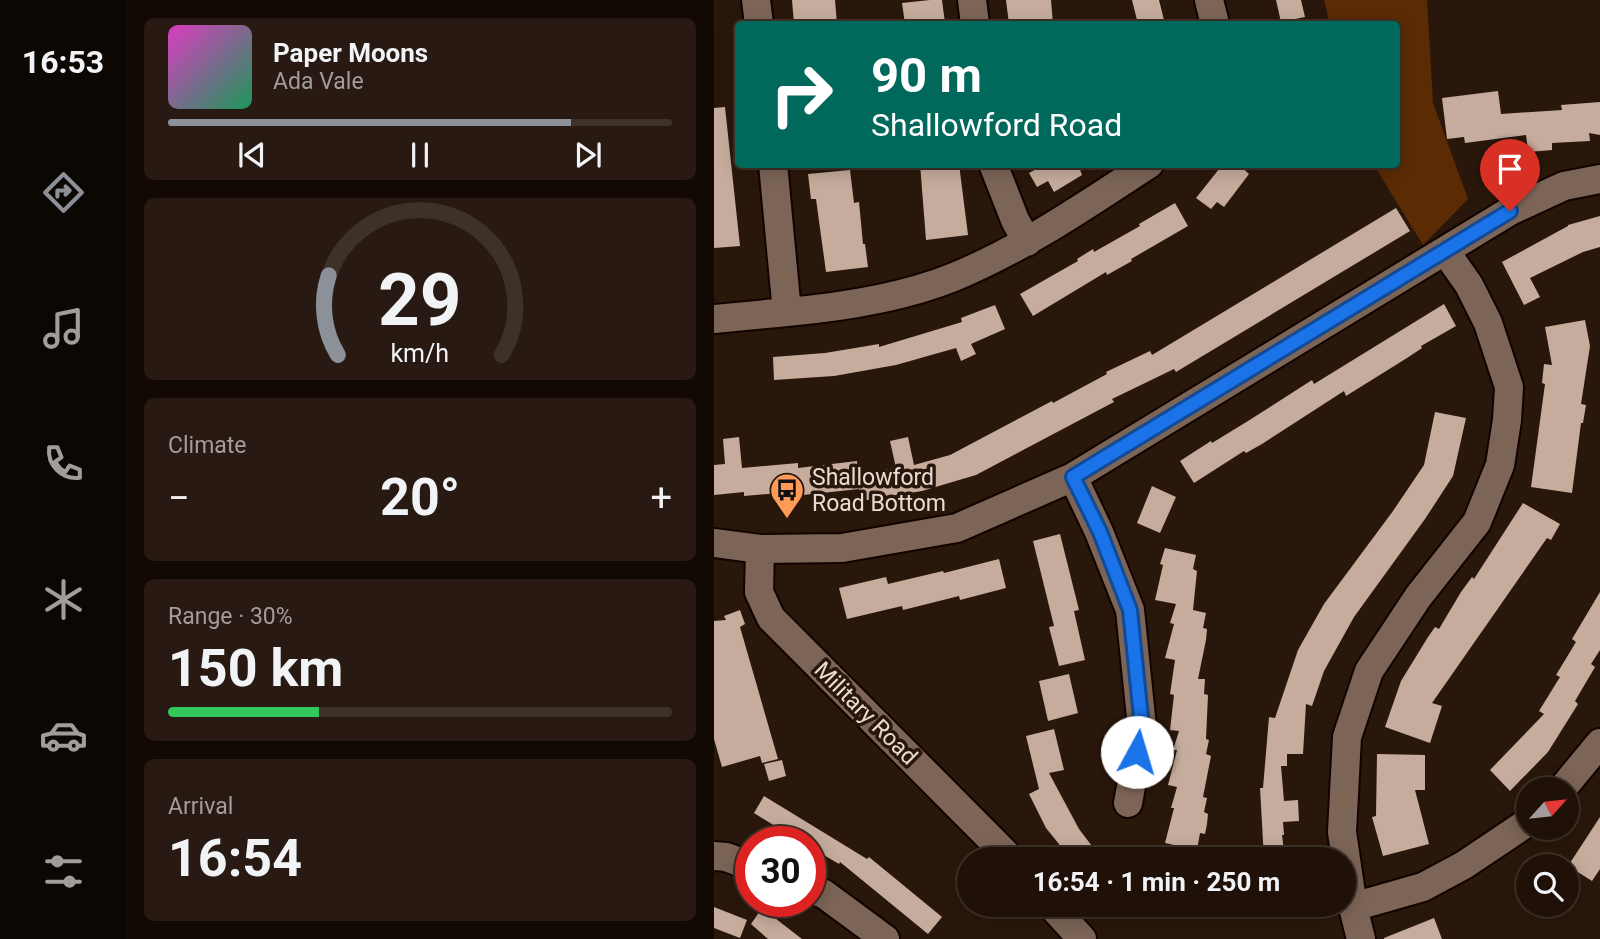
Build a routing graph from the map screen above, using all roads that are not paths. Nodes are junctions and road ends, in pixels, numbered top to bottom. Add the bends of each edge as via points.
1 (756, 0) edge
2 (972, 0) edge
3 (1209, 0) edge
4 (759, 21) edge
5 (975, 21) edge
6 (1213, 21) edge
7 (773, 168) edge
8 (995, 168) edge
9 (1143, 168) edge
10 (1600, 179) edge
11 (1027, 242) junction
12 (1445, 251) junction
13 (787, 312) junction
14 (714, 319) edge
15 (1073, 477) junction
16 (714, 543) edge
17 (760, 549) junction
18 (1600, 743) edge
19 (1572, 777) edge
20 (1128, 803) dead end
21 (1516, 830) edge
22 (999, 847) edge
23 (1344, 847) edge
24 (714, 856) edge
25 (735, 860) edge
26 (826, 895) edge
27 (1356, 905) edge
28 (1062, 917) edge
29 (1356, 917) edge
30 (885, 939) edge
31 (1082, 939) edge
32 (1361, 939) edge

1 - 4 street
2 - 5 street
3 - 6 street
7 - 13 street
8 - 11 street
9 - 11 street
10 - 12 street via 1542,196
11 - 13 street via 953,277 904,292
12 - 15 street
12 - 23 street via 1488,323 1509,387 1500,465 1477,522 1418,597 1369,671 1347,737
13 - 14 street
15 - 17 street via 957,528 842,548
15 - 20 street via 1130,610 1142,727
16 - 17 street
17 - 22 street, Military Road via 759,592 771,618
18 - 19 street
21 - 27 street via 1423,887
24 - 25 street
26 - 30 street
28 - 31 street
29 - 32 street

